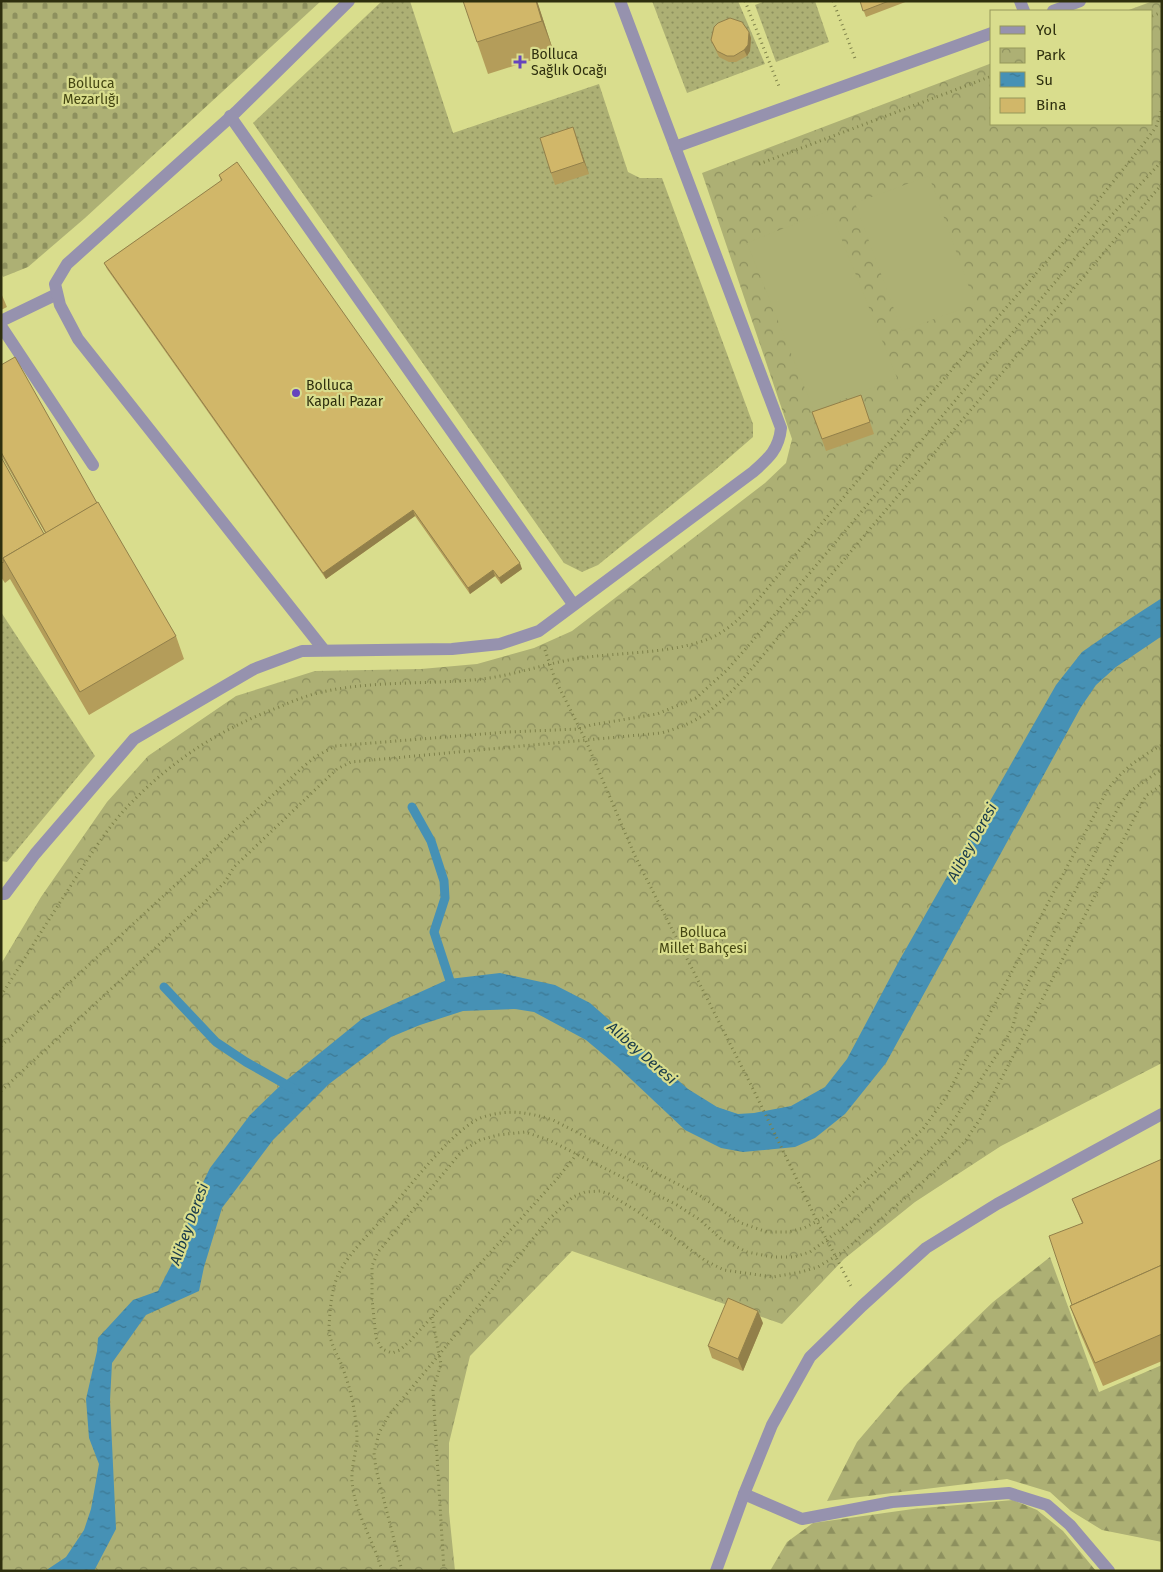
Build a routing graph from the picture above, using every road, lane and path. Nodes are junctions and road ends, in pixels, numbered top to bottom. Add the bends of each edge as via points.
1 (349, 1) edge
2 (620, 1) edge
3 (744, 1) edge
4 (833, 1) edge
5 (1080, 1) edge
6 (1056, 10) edge
7 (990, 35) edge
8 (990, 77) edge
9 (863, 80) junction
10 (787, 107) junction
11 (230, 116) junction
12 (674, 147) junction
13 (1162, 162) edge
14 (759, 164) dead end
15 (1162, 184) edge
16 (57, 294) junction
17 (1, 321) edge
18 (1, 326) edge
19 (93, 465) dead end
20 (574, 604) junction
21 (324, 650) junction
22 (549, 664) dead end
23 (579, 728) junction
24 (586, 742) junction
25 (1162, 745) edge
26 (1162, 769) edge
27 (1162, 785) edge
28 (1, 894) edge
29 (1, 1046) edge
30 (1, 1091) edge
31 (1162, 1114) edge
32 (576, 1154) junction
33 (817, 1221) junction
34 (826, 1240) junction
35 (835, 1256) junction
36 (862, 1306) junction
37 (432, 1317) junction
38 (439, 1356) junction
39 (744, 1494) junction
40 (382, 1571) edge
41 (402, 1571) edge
42 (444, 1571) edge
43 (716, 1571) edge
44 (1109, 1571) edge

1 - 11 street
2 - 12 street
3 - 10 path
4 - 9 path
5 - 6 street
7 - 9 street
8 - 14 path
9 - 10 street
10 - 12 street
11 - 16 street via 68,264 55,284
11 - 20 street
12 - 20 street via 778,418 780,441 769,458 753,472
13 - 23 path via 1110,217 727,670 696,698 657,714
15 - 24 path via 723,700 698,720 679,728
16 - 17 street
16 - 21 street via 78,338
18 - 19 street
20 - 21 street via 539,631 500,644 452,649
21 - 28 street via 302,651 254,669 134,740 35,854 5,894
22 - 23 path
23 - 24 path
23 - 29 path via 335,746 315,757
24 - 30 path via 351,762 338,769 234,867 208,899
24 - 33 path via 635,856
25 - 33 path via 1140,756 1108,789 946,1097 922,1129
26 - 34 path via 1129,792 1119,806 1020,998 1013,1026 1002,1047 944,1136 906,1174
27 - 35 path via 1143,801 1020,1043 966,1140 904,1199
31 - 36 street via 997,1204 926,1248
32 - 34 path via 676,1206 700,1220 720,1239 747,1252 794,1257 810,1252
32 - 37 path
32 - 37 path via 525,1132 480,1140 462,1151 378,1252 372,1266 376,1338 382,1349 392,1353 400,1350
33 - 34 path
33 - 40 path via 788,1232 767,1232 742,1223 699,1195 570,1128 527,1112 481,1117 462,1130 432,1159 355,1250 338,1275 331,1301 331,1343 342,1366 355,1420 357,1440 352,1481 355,1498
34 - 35 path
35 - 36 path
35 - 38 path via 818,1267 773,1277 724,1270 609,1194 585,1192 573,1197 548,1220
36 - 39 street via 810,1357 772,1424
37 - 38 path
38 - 41 path via 389,1415 374,1453
38 - 42 path via 441,1364 433,1390
39 - 43 street
39 - 44 street via 802,1519 892,1502 1009,1494 1048,1505 1070,1525

